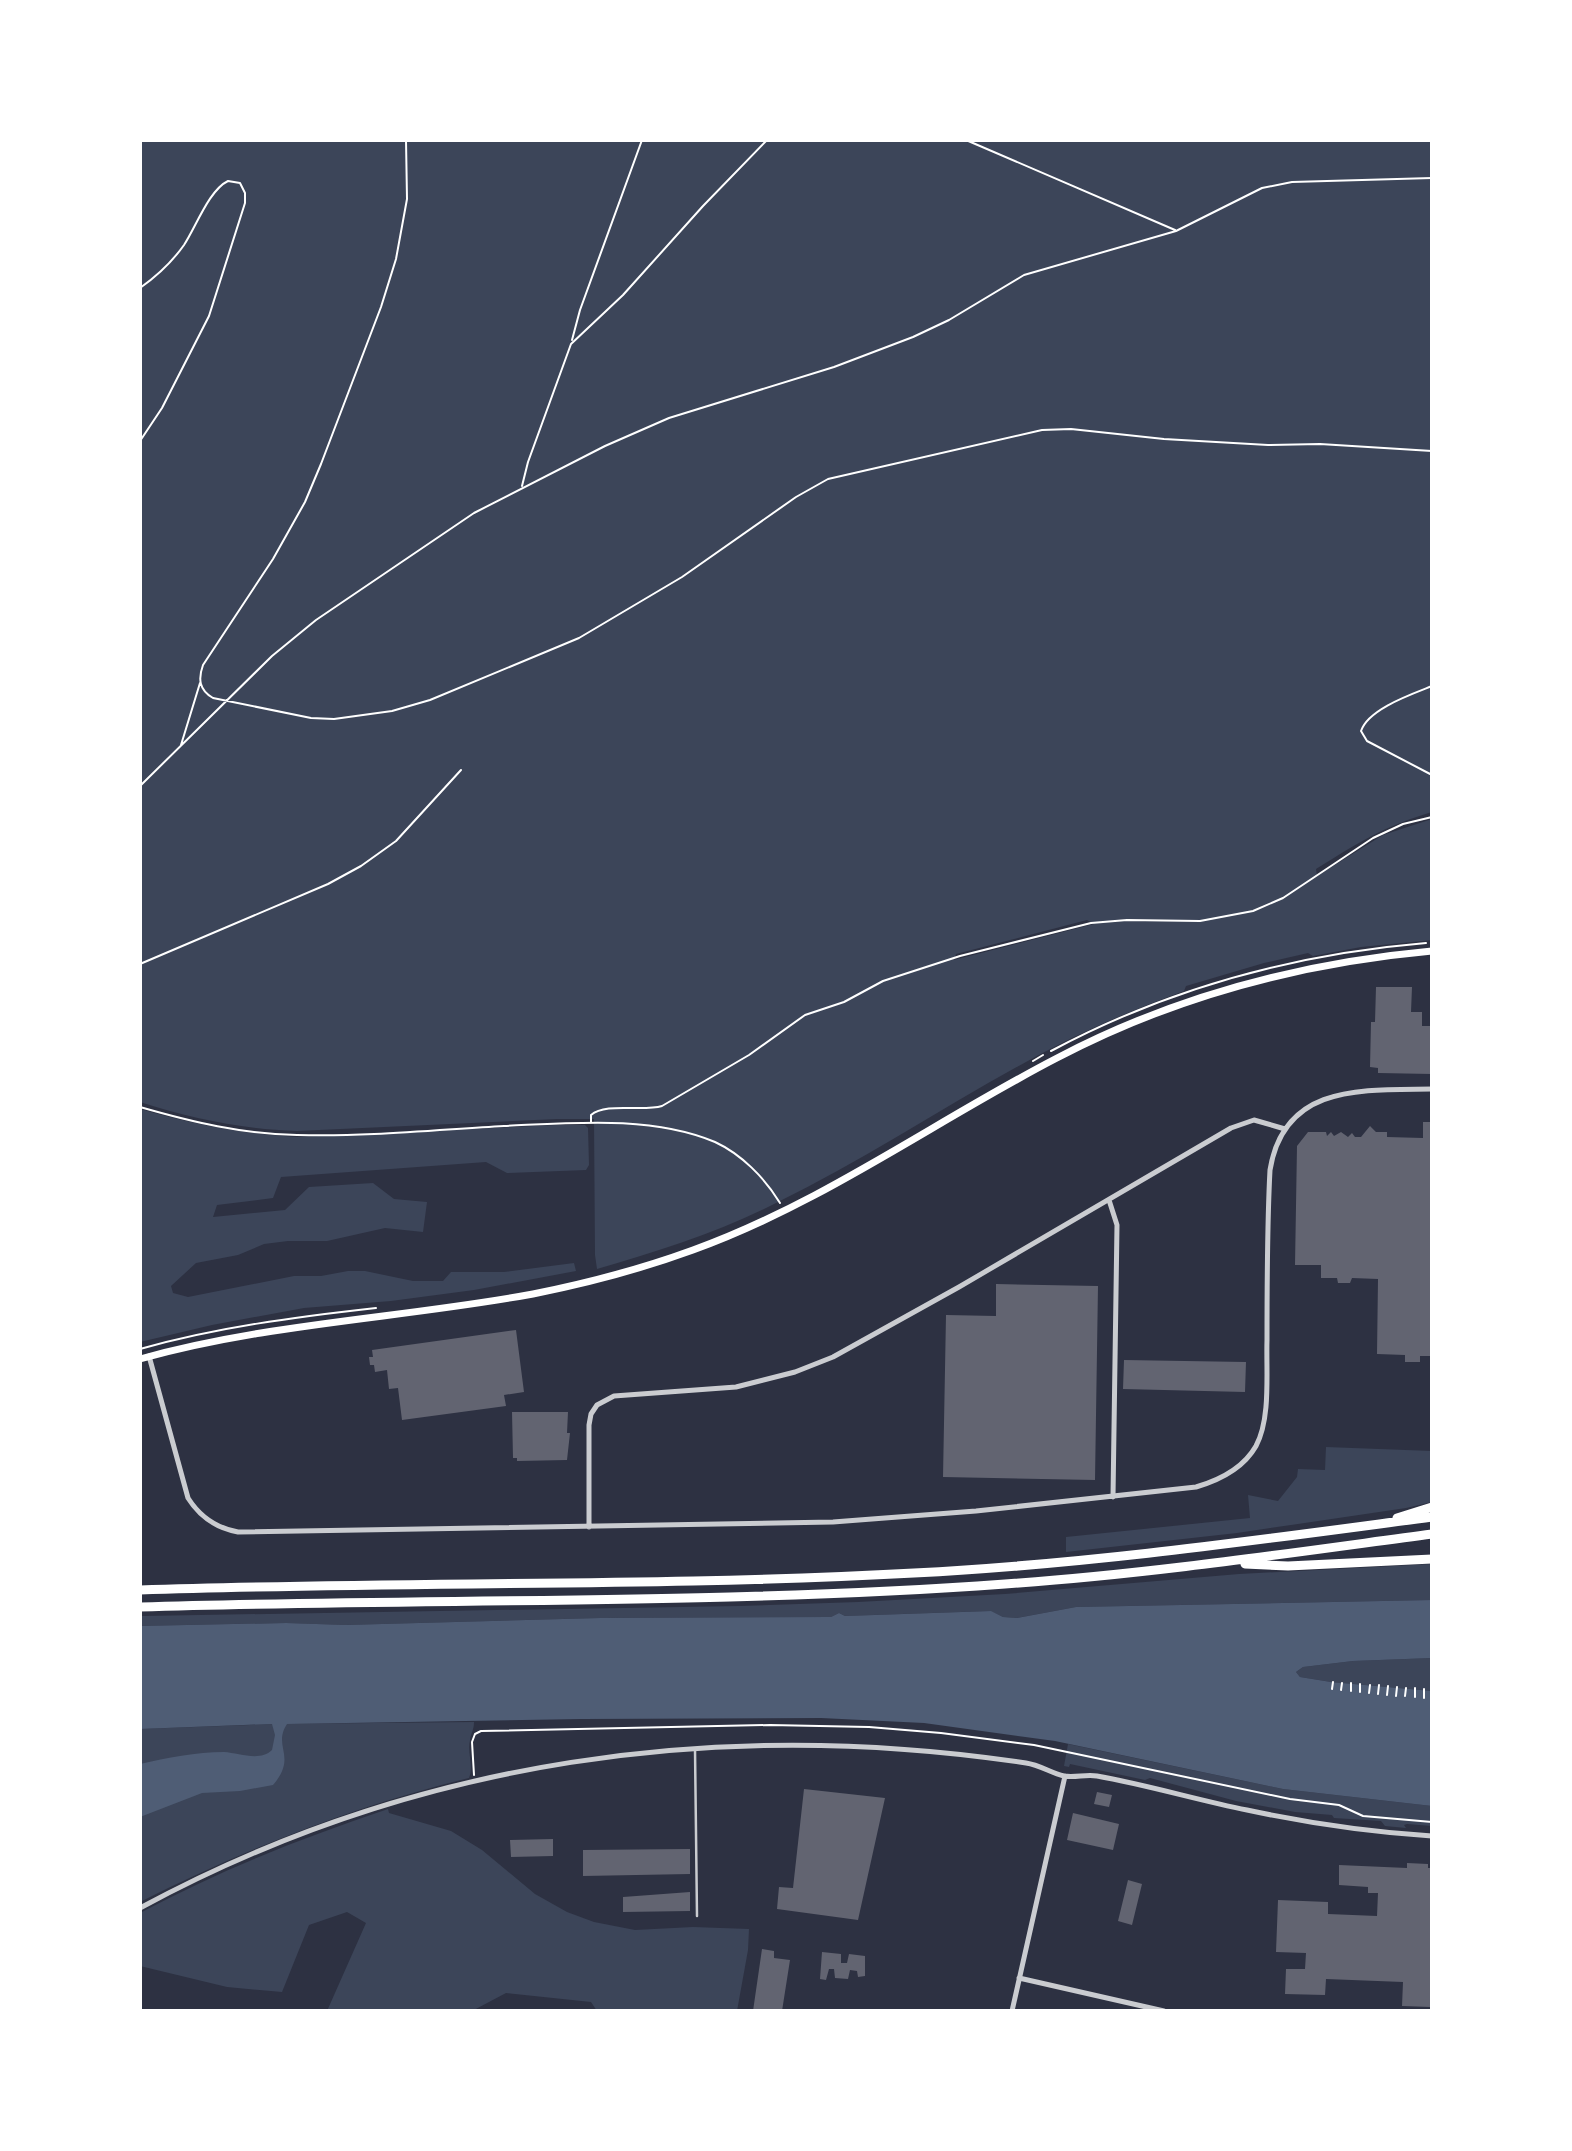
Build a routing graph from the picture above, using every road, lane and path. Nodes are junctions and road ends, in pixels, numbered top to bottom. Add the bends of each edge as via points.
1 (406, 140) edge
2 (642, 140) edge
3 (767, 140) edge
4 (966, 140) edge
5 (1432, 178) edge
6 (1175, 231) junction
7 (140, 288) edge
8 (571, 344) junction
9 (140, 441) edge
10 (1432, 451) edge
11 (522, 487) junction
12 (200, 682) junction
13 (1432, 686) edge
14 (226, 701) junction
15 (181, 745) junction
16 (461, 771) dead end
17 (1432, 775) edge
18 (140, 786) edge
19 (1432, 817) edge
20 (1432, 951) edge
21 (140, 964) edge
22 (1432, 1089) edge
23 (140, 1107) edge
24 (591, 1122) junction
25 (1285, 1129) junction
26 (1109, 1200) junction
27 (781, 1204) dead end
28 (381, 1307) dead end
29 (140, 1349) edge
30 (149, 1356) junction
31 (140, 1359) edge
32 (1113, 1497) junction
33 (1432, 1507) edge
34 (1432, 1517) edge
35 (1379, 1524) junction
36 (589, 1527) junction
37 (1432, 1534) edge
38 (1432, 1559) edge
39 (1227, 1562) junction
40 (140, 1590) edge
41 (140, 1607) edge
42 (1332, 1682) dead end
43 (1342, 1682) dead end
44 (1351, 1683) dead end
45 (1360, 1684) dead end
46 (1370, 1685) dead end
47 (1379, 1685) dead end
48 (1388, 1686) dead end
49 (1397, 1687) dead end
50 (1406, 1688) dead end
51 (1415, 1688) dead end
52 (1332, 1689) dead end
53 (1424, 1689) dead end
54 (1341, 1690) dead end
55 (1351, 1691) dead end
56 (1360, 1692) dead end
57 (1369, 1693) dead end
58 (1378, 1694) dead end
59 (1387, 1695) dead end
60 (1396, 1696) dead end
61 (1405, 1696) dead end
62 (1415, 1697) dead end
63 (1424, 1698) dead end
64 (474, 1734) dead end
65 (695, 1749) junction
66 (1065, 1776) junction
67 (474, 1782) junction
68 (1344, 1807) dead end
69 (1432, 1822) edge
70 (1432, 1836) edge
71 (140, 1908) edge
72 (698, 1916) dead end
73 (1019, 1978) junction
74 (1012, 2011) edge
75 (1164, 2011) edge

1 - 12 path via 407,200 381,307 305,502 273,559 207,656
2 - 8 path
3 - 8 path via 623,295
4 - 6 path
5 - 6 path via 1272,185
6 - 11 path via 1033,271 913,337 825,370 669,418
7 - 9 path via 160,274 183,246 218,189 228,181 240,183 245,203 209,316 157,418
8 - 11 path
10 - 14 path via 1042,430 828,479 682,577 579,638 421,703 334,719
11 - 14 path via 460,522 316,620
12 - 14 path via 208,695
12 - 15 path
13 - 17 path via 1392,702 1361,731 1367,741
14 - 15 path
15 - 18 path
16 - 21 path via 396,841 360,866
19 - 24 path via 1373,838 1283,898 1253,911 1194,921 1091,923 883,981 844,1002 804,1015 740,1061 666,1104 650,1109 599,1109 591,1115
20 - 30 main road via 1347,960 1273,975 1134,1022 1027,1074 810,1198 720,1240 657,1262 534,1293 283,1329
22 - 25 street via 1338,1094 1302,1110
23 - 24 path via 210,1125 291,1135
24 - 27 path via 650,1127 716,1143 748,1165
25 - 26 street via 1257,1120 1237,1125
25 - 32 street via 1270,1170 1264,1420 1257,1443 1240,1466 1205,1485
26 - 32 street via 1117,1225
26 - 36 street via 822,1362 736,1387 622,1395 601,1401 589,1424
28 - 29 path via 246,1324
30 - 31 main road
30 - 36 street via 188,1498 206,1519 225,1529 253,1534
32 - 36 street via 862,1521
33 - 35 highway
34 - 35 highway
35 - 40 highway via 1164,1553 914,1573
37 - 39 highway
38 - 39 highway via 1278,1566
39 - 41 highway via 1004,1584 837,1593
42 - 52 path
43 - 54 path
44 - 55 path
45 - 56 path
46 - 57 path
47 - 58 path
48 - 59 path
49 - 60 path
50 - 61 path
51 - 62 path
53 - 63 path
64 - 67 path
65 - 66 street via 822,1745 925,1751 1030,1763
65 - 67 street via 586,1759
65 - 72 lane
66 - 70 street via 1092,1775 1312,1822
66 - 73 street
67 - 71 street via 401,1800 308,1832
68 - 69 path via 1363,1816
73 - 74 street
73 - 75 street

